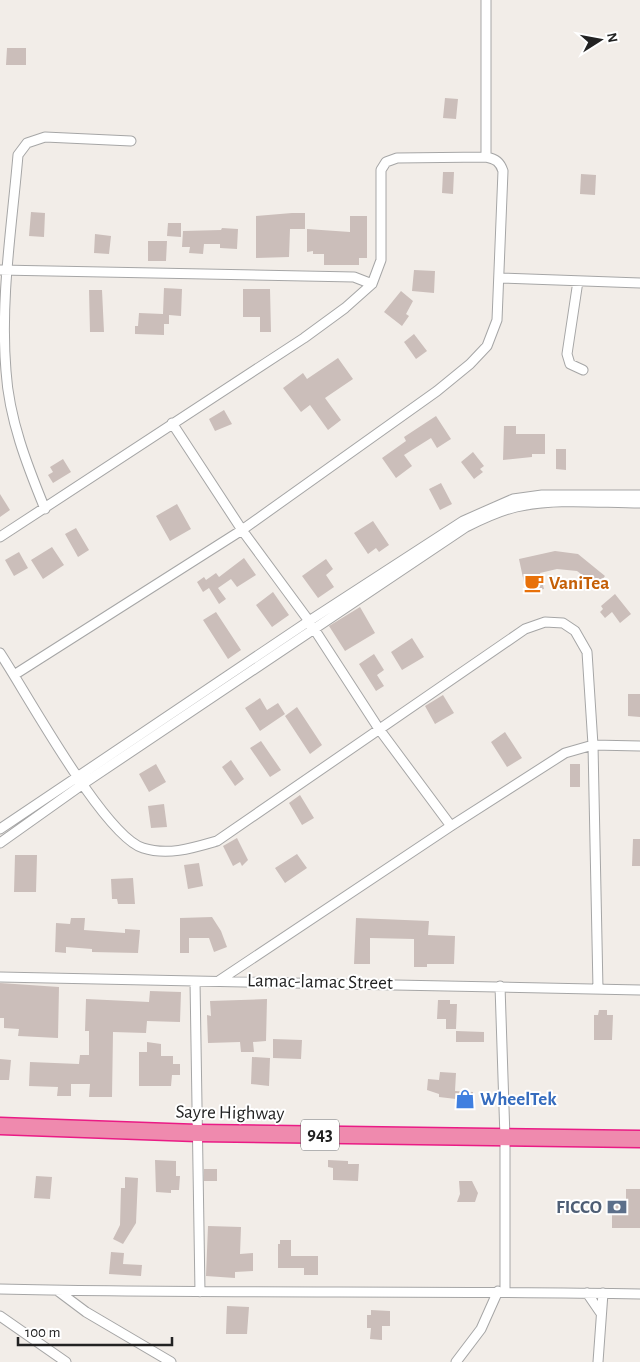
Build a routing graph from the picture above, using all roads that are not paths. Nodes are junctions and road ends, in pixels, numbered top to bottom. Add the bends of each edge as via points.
1 (486, 0) edge
2 (131, 141) dead end
3 (486, 157) junction
4 (4, 270) edge
5 (500, 278) junction
6 (578, 281) junction
7 (640, 283) edge
8 (372, 284) junction
9 (583, 370) dead end
10 (172, 423) junction
11 (640, 495) edge
12 (568, 498) junction
13 (640, 503) edge
14 (45, 509) junction
15 (242, 530) junction
16 (0, 538) edge
17 (438, 542) junction
18 (309, 621) junction
19 (314, 629) junction
20 (0, 653) edge
21 (14, 674) junction
22 (200, 701) junction
23 (379, 729) junction
24 (593, 745) junction
25 (640, 746) edge
26 (80, 781) junction
27 (451, 826) junction
28 (0, 829) edge
29 (0, 842) edge
30 (0, 977) edge
31 (220, 980) junction
32 (195, 981) junction
33 (500, 986) junction
34 (598, 989) junction
35 (640, 990) edge
36 (0, 1126) edge
37 (197, 1133) junction
38 (505, 1138) junction
39 (640, 1139) edge
40 (0, 1289) edge
41 (58, 1290) junction
42 (502, 1291) junction
43 (200, 1292) junction
44 (586, 1293) junction
45 (603, 1294) junction
46 (640, 1294) edge
47 (600, 1312) junction
48 (0, 1316) edge
49 (66, 1362) edge
50 (171, 1362) edge
51 (456, 1362) edge
52 (598, 1362) edge

1 - 3 street
2 - 4 street via 45,137 27,143 21,149
3 - 5 street via 494,158 504,171
3 - 8 street via 397,158 386,162 381,170 380,188 381,260
4 - 8 street via 354,277
4 - 14 street via 6,372 11,406 24,455
5 - 6 street
5 - 15 street via 497,320 487,346 470,364
6 - 7 street
6 - 9 street via 567,354 570,364
8 - 10 street via 304,338
10 - 14 street
10 - 15 street
11 - 12 street
12 - 13 street
12 - 17 street via 542,495 513,500 471,516
14 - 16 street
15 - 18 street
15 - 21 street
17 - 18 street
17 - 19 street
18 - 19 street
18 - 22 street
19 - 22 street
19 - 23 street
20 - 21 street
21 - 26 street
22 - 26 street
23 - 24 street via 525,629 544,622 563,623 575,631 587,652
23 - 26 street via 217,840 191,849 163,852 141,848 121,836
23 - 27 street
24 - 25 street
24 - 27 street via 565,753
24 - 34 street
26 - 28 street
26 - 29 street
27 - 31 street
30 - 32 street, Lamac-lamac Street
31 - 32 street, Lamac-lamac Street
31 - 33 street, Lamac-lamac Street
32 - 37 street
33 - 34 street, Lamac-lamac Street
33 - 38 street
34 - 35 street, Lamac-lamac Street
36 - 37 highway, Sayre Highway / 943
37 - 38 highway, Sayre Highway / 943
37 - 43 street
38 - 39 highway, Sayre Highway / 943
38 - 42 street
40 - 41 street
41 - 43 street
41 - 50 street via 86,1312
42 - 43 street
42 - 44 street
42 - 51 street via 481,1329
44 - 45 street
44 - 47 street
45 - 46 street
45 - 47 street
47 - 52 street
48 - 49 street

